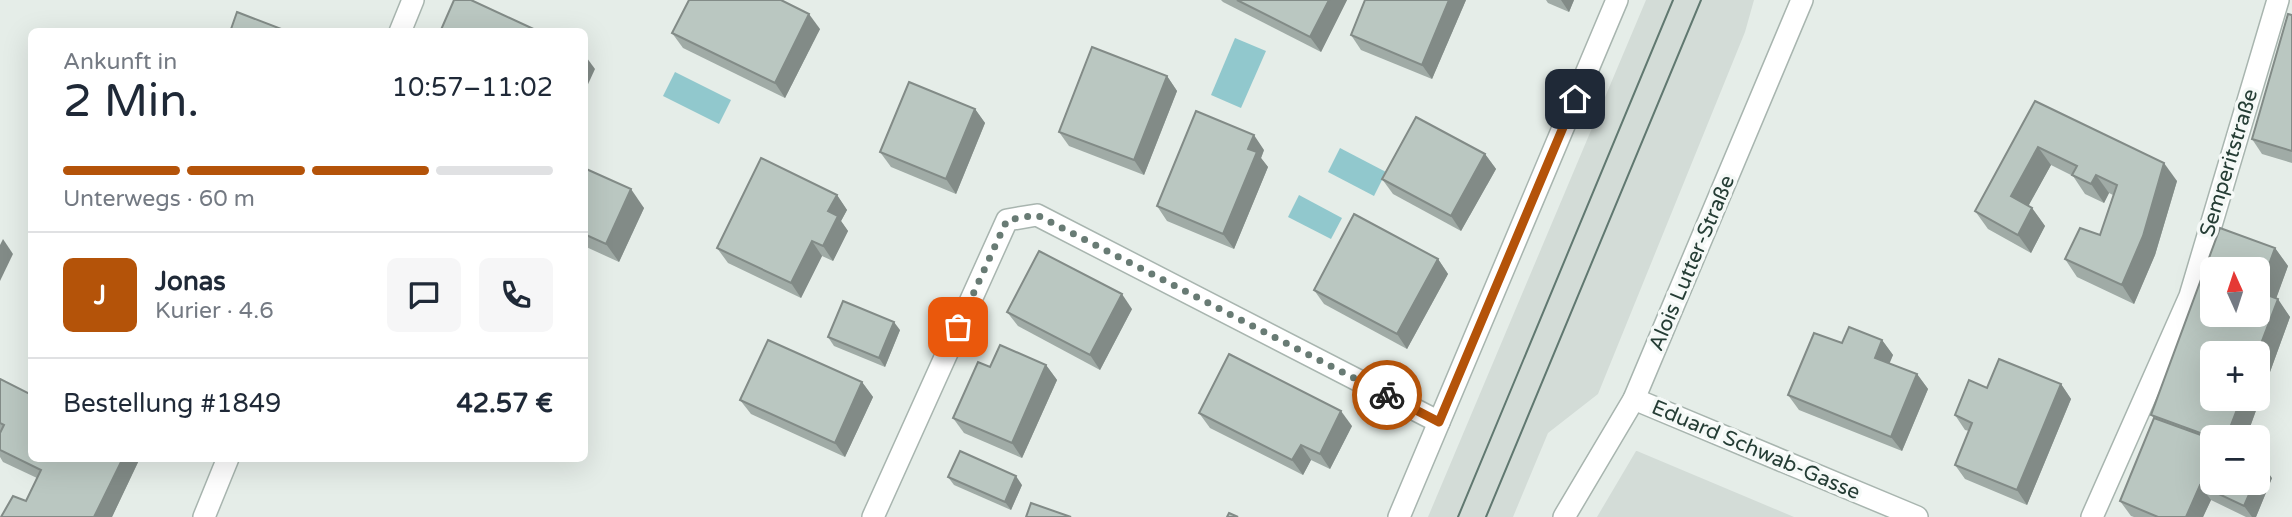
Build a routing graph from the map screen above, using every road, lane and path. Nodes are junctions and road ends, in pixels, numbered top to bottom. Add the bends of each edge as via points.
1 (413, 0) edge
2 (1617, 0) edge
3 (1802, 0) edge
4 (2277, 0) edge
5 (402, 28) edge
6 (1634, 399) junction
7 (1439, 422) junction
8 (226, 462) edge
9 (204, 517) edge
10 (873, 517) edge
11 (1399, 517) edge
12 (1564, 517) edge
13 (1917, 517) edge
14 (2092, 517) edge

1 - 5 street
2 - 7 street
3 - 6 street, Alois Lutter-Straße
4 - 14 street, Semperitstraße via 2190,296
6 - 12 street, Alois Lutter-Straße
6 - 13 street, Eduard Schwab-Gasse
7 - 10 street via 1037,215 1007,220
7 - 11 street
8 - 9 street

